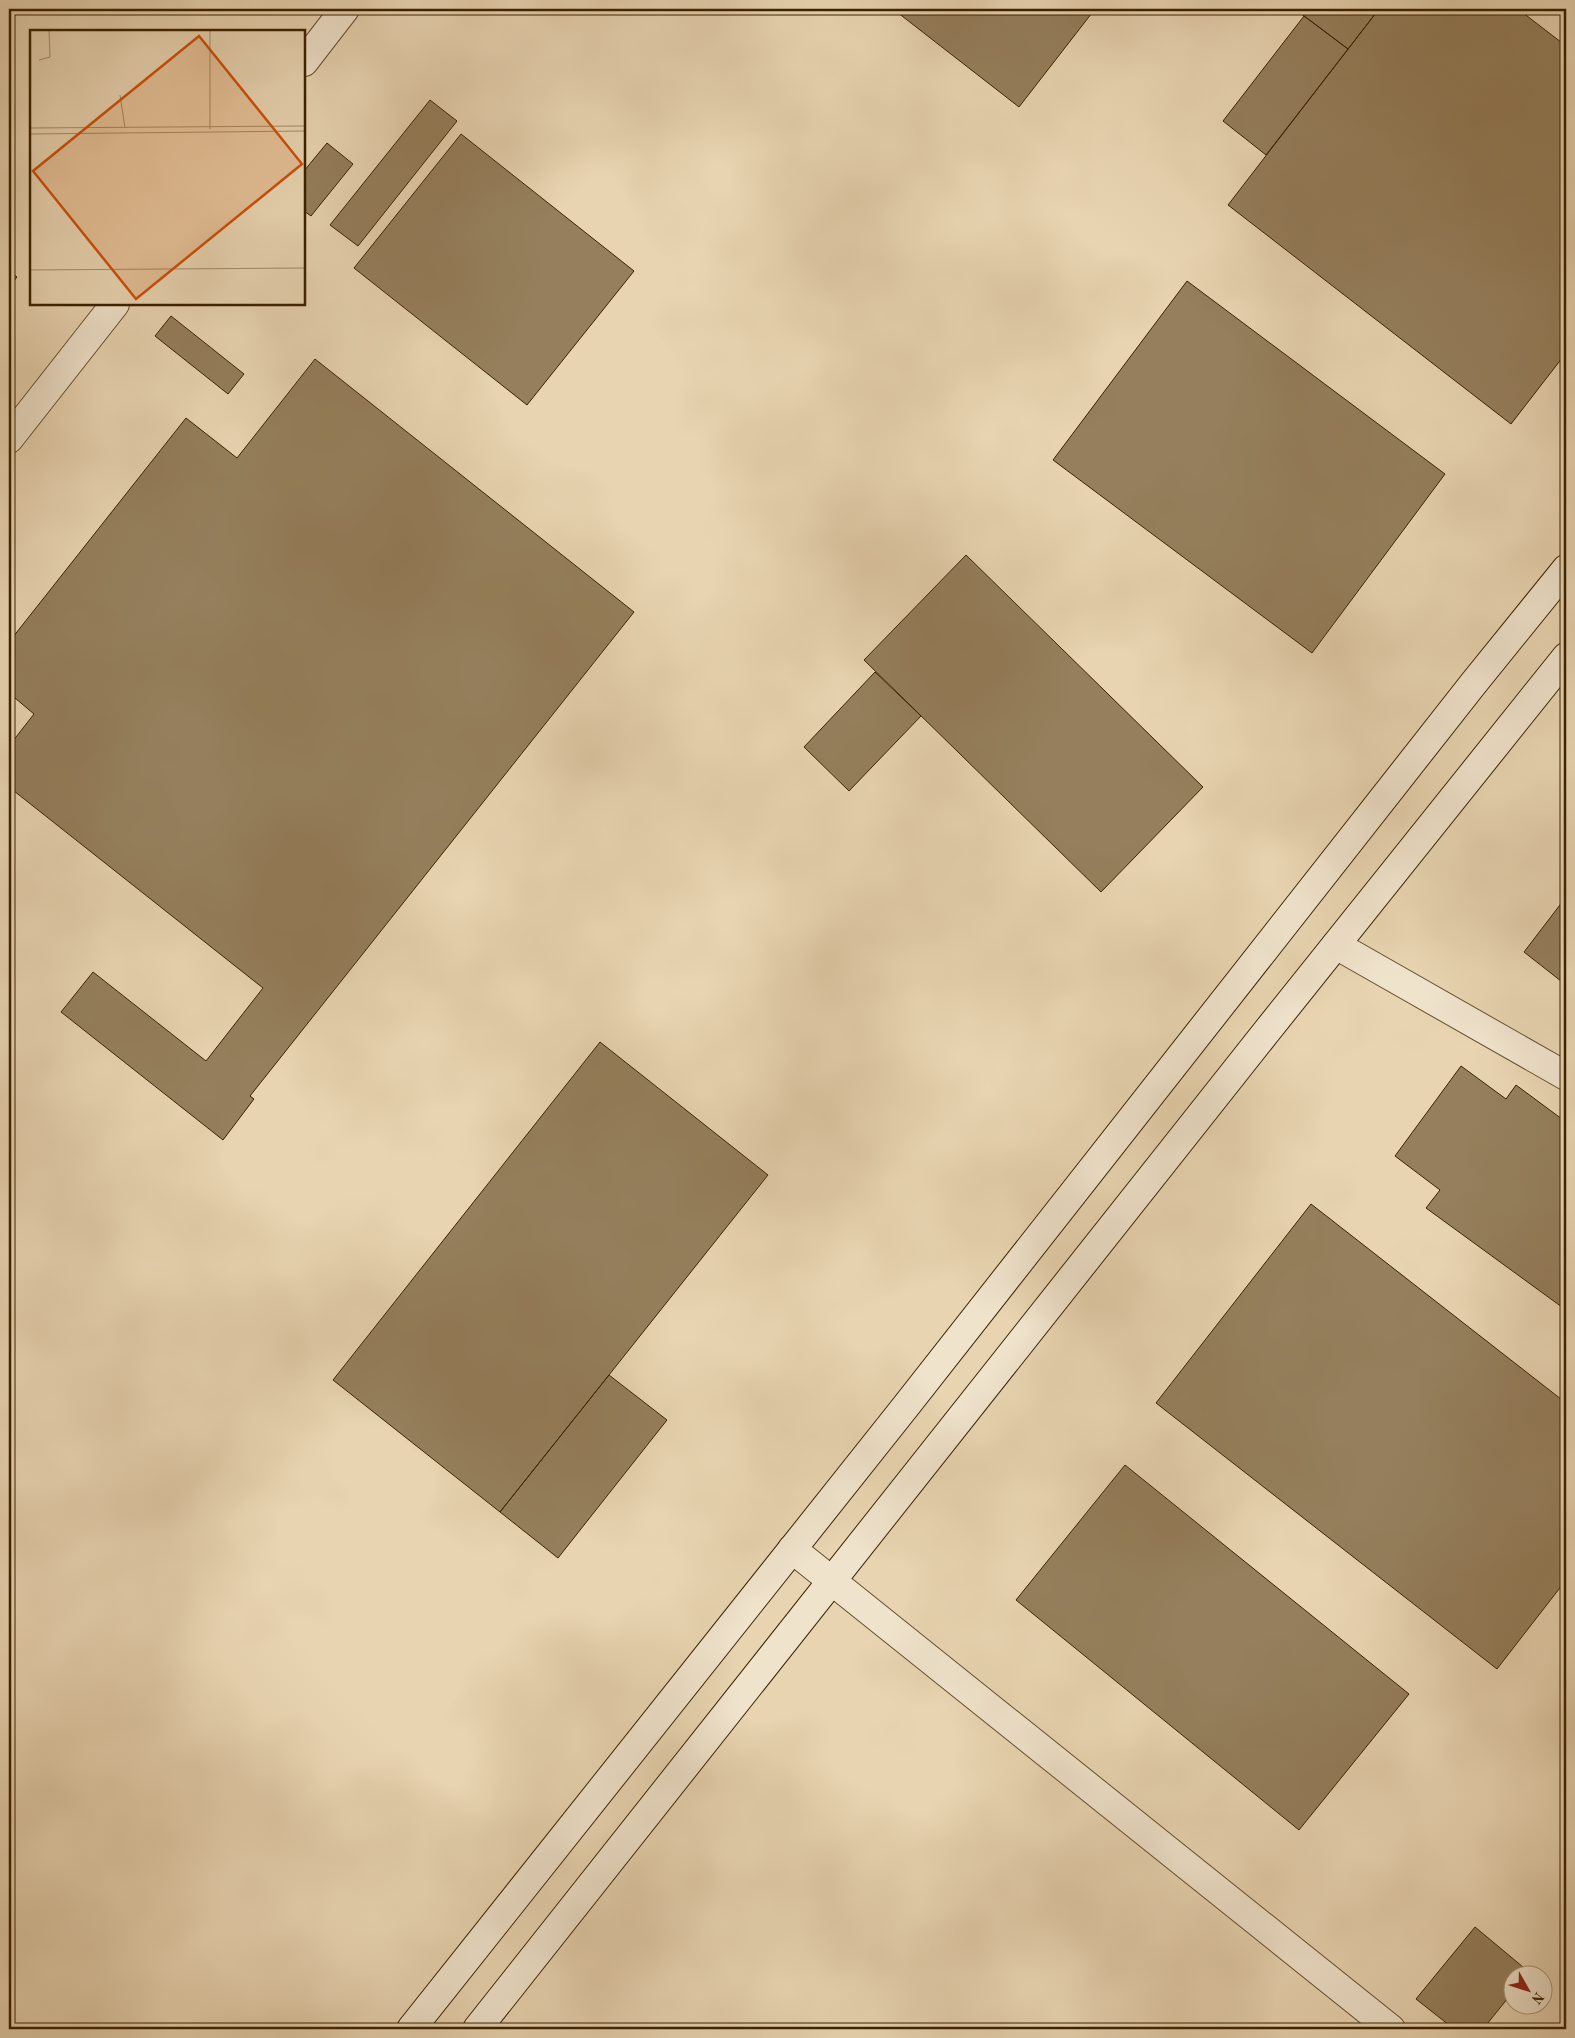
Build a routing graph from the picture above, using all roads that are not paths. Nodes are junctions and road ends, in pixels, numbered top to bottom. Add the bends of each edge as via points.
1 (346, 9) edge
2 (305, 61) edge
3 (114, 305) edge
4 (9, 439) edge
5 (1566, 569) edge
6 (1566, 657) edge
7 (1336, 945) junction
8 (1566, 1076) edge
9 (792, 1549) junction
10 (832, 1581) junction
11 (410, 2029) edge
12 (477, 2029) edge
13 (1391, 2029) edge

1 - 2 main road
3 - 4 main road
5 - 9 main road
6 - 7 main road
7 - 8 main road
7 - 10 main road
9 - 10 main road
9 - 11 main road
10 - 12 main road
10 - 13 main road

